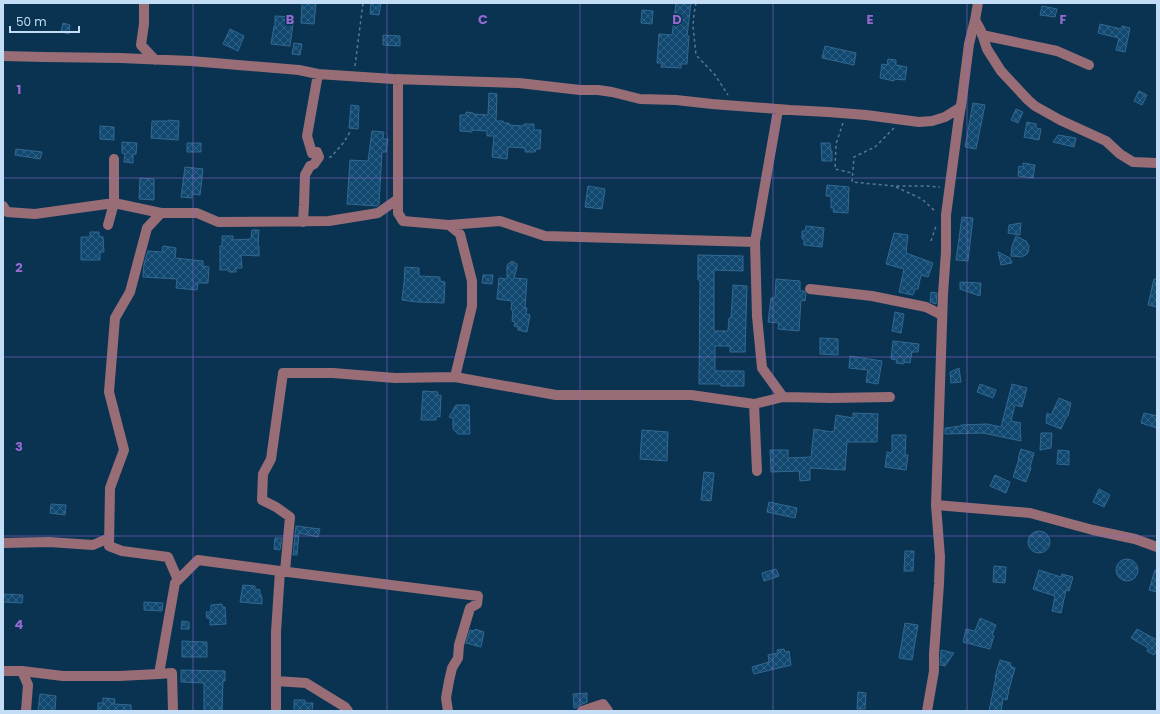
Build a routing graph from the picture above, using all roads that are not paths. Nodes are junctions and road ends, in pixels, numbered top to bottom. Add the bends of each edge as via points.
1 (144, 3) edge
2 (978, 3) edge
3 (975, 20) junction
4 (982, 35) junction
5 (3, 56) edge
6 (155, 60) junction
7 (1090, 65) dead end
8 (318, 74) junction
9 (398, 79) junction
10 (961, 107) junction
11 (778, 110) junction
12 (945, 117) junction
13 (958, 124) junction
14 (114, 159) dead end
15 (1157, 163) edge
16 (398, 199) junction
17 (114, 203) junction
18 (3, 206) edge
19 (161, 212) junction
20 (303, 222) junction
21 (108, 225) dead end
22 (449, 225) junction
23 (755, 242) junction
24 (810, 289) dead end
25 (942, 314) junction
26 (455, 376) junction
27 (782, 397) junction
28 (890, 398) dead end
29 (754, 404) junction
30 (757, 471) dead end
31 (936, 505) junction
32 (109, 538) junction
33 (3, 543) edge
34 (1157, 546) edge
35 (282, 571) junction
36 (178, 580) junction
37 (3, 671) edge
38 (22, 671) junction
39 (159, 674) junction
40 (276, 681) junction
41 (26, 711) edge
42 (173, 711) edge
43 (276, 711) edge
44 (348, 711) edge
45 (448, 711) edge
46 (582, 711) edge
47 (608, 711) edge
48 (927, 711) edge

1 - 6 street via 141,45
2 - 3 street
3 - 4 street
3 - 10 street via 969,44
4 - 7 street via 1057,51
4 - 15 street via 987,49 1001,71 1035,106 1106,141 1133,162
5 - 6 street
6 - 8 street via 279,68
8 - 9 street
8 - 20 street via 307,136 312,152 317,152 319,157 305,175
9 - 11 street via 519,83 598,90 640,99
9 - 16 street
10 - 12 street
10 - 13 street
11 - 12 street via 919,122
11 - 23 street
12 - 13 street
13 - 25 street via 946,215
14 - 17 street
16 - 20 street via 378,213 329,221
16 - 22 street via 398,213 403,221
17 - 18 street via 35,214 7,212
17 - 19 street
17 - 21 street
19 - 20 street via 197,213 218,222
19 - 32 street via 147,228 130,292 115,318 109,392 124,450 110,488
22 - 23 street via 500,221 545,236
22 - 26 street via 460,234 472,280 472,306
23 - 27 street via 757,316 762,368
24 - 25 street via 888,299 926,307
25 - 31 street
26 - 29 street via 556,395 691,395
26 - 35 street via 395,378 333,373 283,374 271,459 263,474 262,500 290,517
27 - 28 street
27 - 29 street
29 - 30 street
31 - 34 street via 1030,513
31 - 48 street via 940,557 939,584 934,671
32 - 33 street via 93,545 49,542
32 - 36 street via 109,546 122,551 168,557
35 - 36 street via 198,560
35 - 40 street via 276,632
35 - 45 street via 478,596 477,604 470,608 459,645 458,658 452,668 446,698
36 - 39 street via 175,583
37 - 38 street
38 - 39 street via 64,676
38 - 41 street via 28,685
39 - 42 street via 172,673
40 - 43 street
40 - 44 street via 306,683 346,707
46 - 47 street via 603,704

